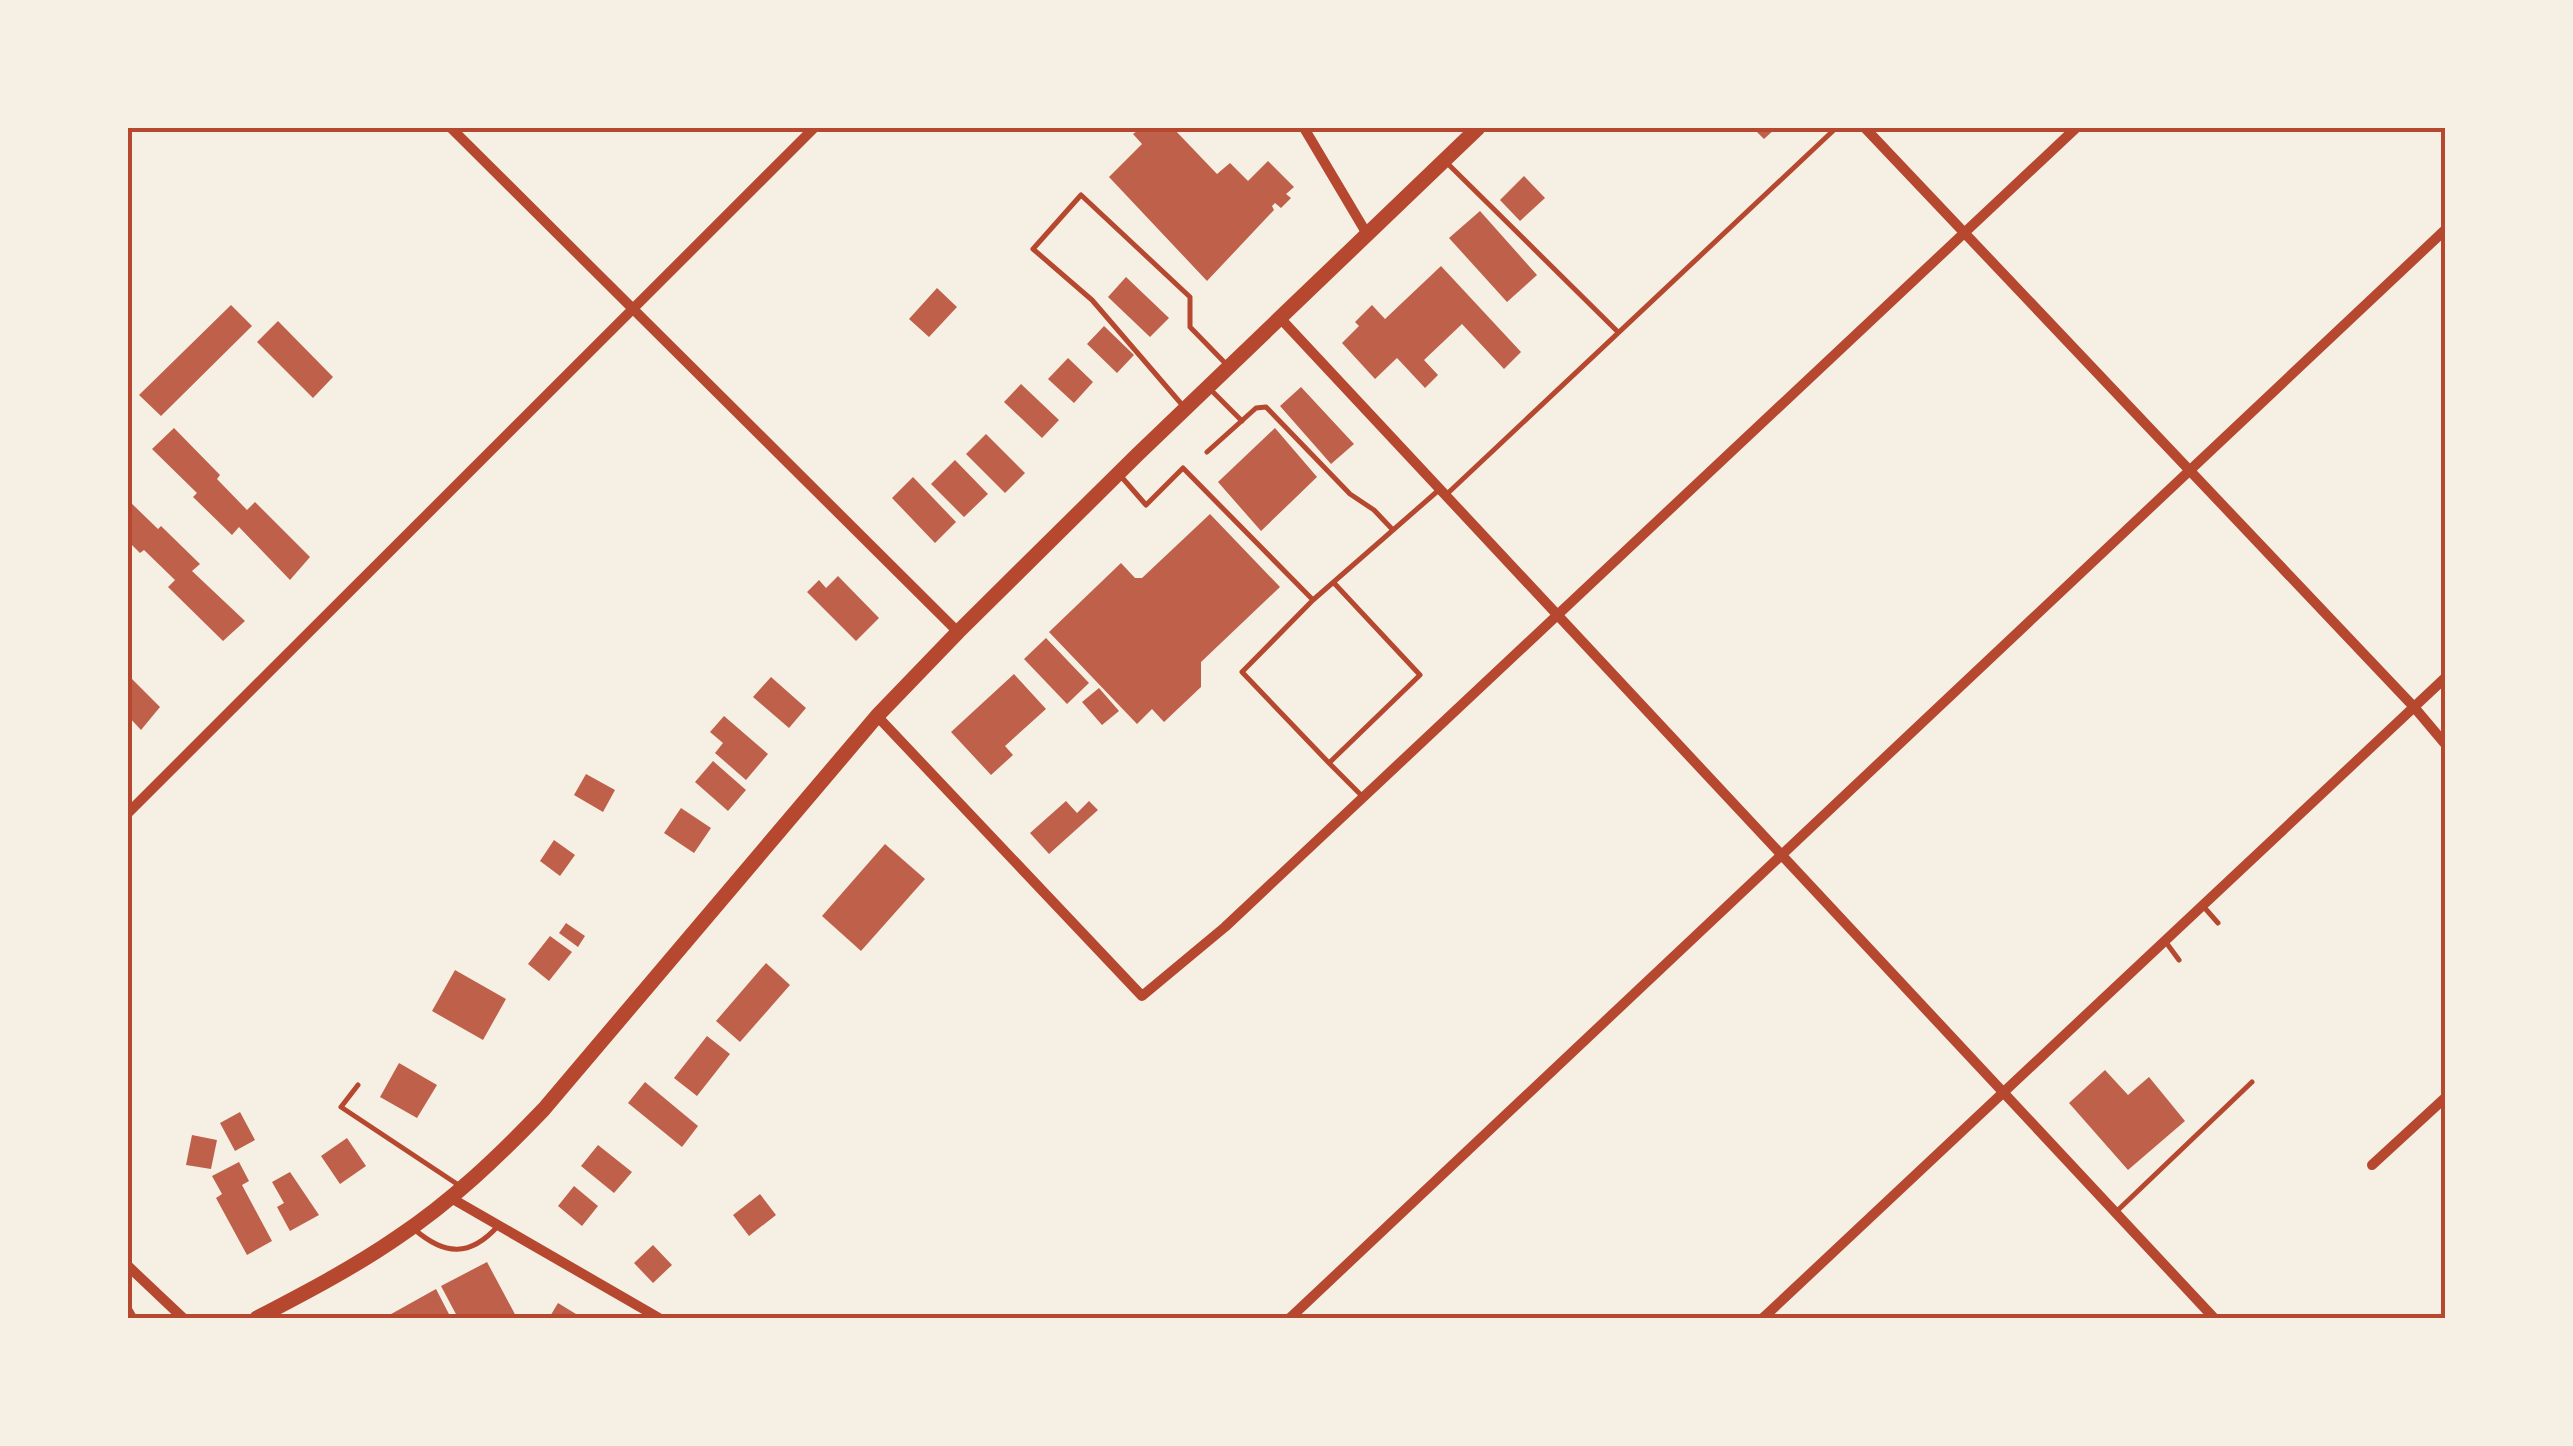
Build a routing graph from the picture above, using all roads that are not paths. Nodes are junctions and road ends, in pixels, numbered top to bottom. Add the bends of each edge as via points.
1 (451, 128) edge
2 (814, 128) edge
3 (1304, 128) edge
4 (1478, 128) edge
5 (1836, 128) edge
6 (1865, 128) edge
7 (2076, 128) edge
8 (1444, 160) junction
9 (2446, 229) edge
10 (1964, 232) junction
11 (1367, 234) junction
12 (633, 308) junction
13 (1281, 320) junction
14 (1618, 332) junction
15 (1230, 368) junction
16 (1208, 388) junction
17 (1186, 409) junction
18 (1242, 421) junction
19 (1207, 452) dead end
20 (2189, 470) junction
21 (1118, 474) junction
22 (1443, 492) junction
23 (1393, 530) junction
24 (1334, 582) junction
25 (1313, 600) junction
26 (1558, 616) junction
27 (958, 632) junction
28 (2446, 677) edge
29 (2414, 707) junction
30 (877, 716) junction
31 (2446, 745) edge
32 (1329, 763) junction
33 (1364, 797) junction
34 (128, 813) edge
35 (1782, 855) junction
36 (2203, 906) junction
37 (2218, 923) dead end
38 (2165, 942) junction
39 (2179, 960) dead end
40 (2252, 1082) dead end
41 (358, 1085) dead end
42 (2004, 1093) junction
43 (2446, 1097) edge
44 (2372, 1165) dead end
45 (457, 1193) junction
46 (2115, 1212) junction
47 (498, 1226) junction
48 (412, 1227) junction
49 (128, 1266) edge
50 (128, 1312) edge
51 (132, 1318) edge
52 (182, 1318) edge
53 (258, 1318) edge
54 (658, 1318) edge
55 (1290, 1318) edge
56 (1762, 1318) edge
57 (2214, 1318) edge

1 - 12 street
2 - 12 street
3 - 11 street
4 - 8 main road
5 - 14 lane
6 - 10 street
7 - 10 street
8 - 11 main road
8 - 14 lane
9 - 20 street
10 - 20 street
10 - 26 street
11 - 13 main road
12 - 27 street
12 - 34 street
13 - 15 main road
13 - 22 street
14 - 22 lane
15 - 16 main road
15 - 17 lane via 1190,327 1190,298 1081,195 1033,248 1092,300
16 - 17 main road
16 - 18 lane
17 - 21 main road
18 - 19 lane
18 - 23 lane via 1256,408 1273,412
20 - 29 street
20 - 35 street
21 - 25 lane via 1146,504 1183,468
21 - 27 main road
22 - 23 lane
22 - 26 street
23 - 24 lane
24 - 25 lane
24 - 32 lane via 1420,675
25 - 32 lane via 1242,672
26 - 33 street
26 - 35 street
27 - 30 main road
28 - 29 street
29 - 31 street
29 - 36 street
30 - 33 street via 1142,996
30 - 45 main road via 544,1110
32 - 33 lane
35 - 42 street
35 - 55 street
36 - 37 lane
36 - 38 street
38 - 39 lane
38 - 42 street
40 - 46 lane
41 - 45 lane via 341,1107
42 - 46 street
42 - 56 street
43 - 44 street
45 - 47 street
45 - 48 main road
46 - 57 street
47 - 48 lane via 467,1248 435,1246
47 - 54 street
48 - 53 main road
49 - 52 street
50 - 51 street

